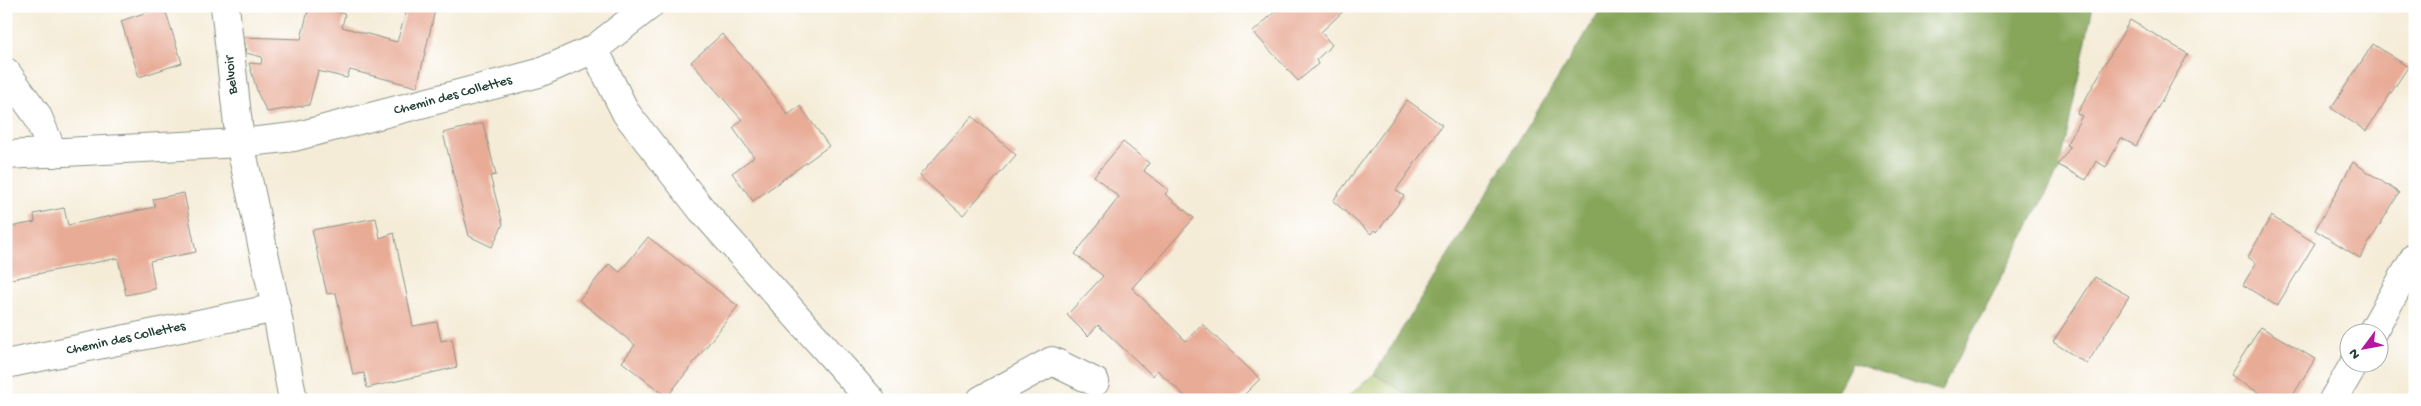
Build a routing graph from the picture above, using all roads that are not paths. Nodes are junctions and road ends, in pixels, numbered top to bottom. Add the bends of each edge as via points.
1 (225, 6) edge
2 (649, 6) edge
3 (594, 49) junction
4 (6, 72) edge
5 (240, 143) junction
6 (53, 153) junction
7 (6, 155) edge
8 (2415, 257) edge
9 (276, 308) junction
10 (2377, 324) edge
11 (6, 364) edge
12 (2348, 374) edge
13 (1095, 382) dead end
14 (293, 400) edge
15 (872, 400) edge
16 (981, 400) edge
17 (2333, 400) edge

1 - 5 street, Belvoir
2 - 3 street, Chemin des Collettes
3 - 5 street, Chemin des Collettes via 531,75 294,137
3 - 15 street via 626,113 702,210
4 - 6 street via 37,115
5 - 6 street, Chemin des Collettes
5 - 9 street
6 - 7 street, Chemin des Collettes
8 - 10 street
9 - 11 street, Chemin des Collettes
9 - 14 street
12 - 17 street
13 - 16 street via 1052,361

